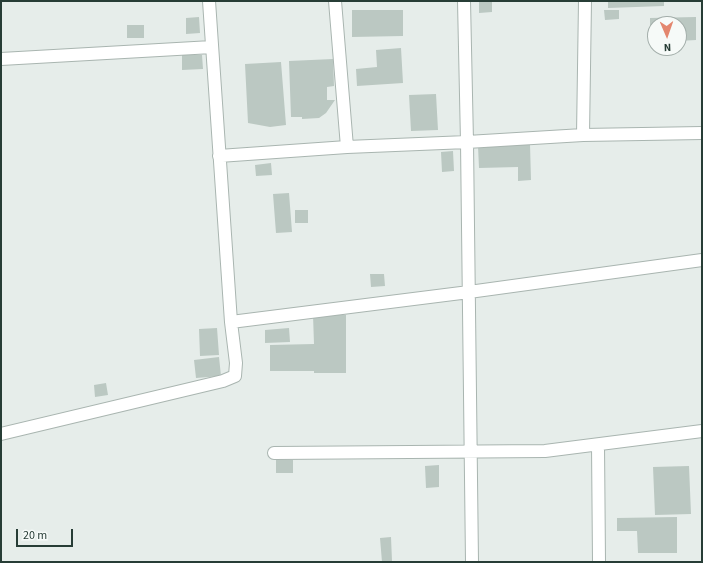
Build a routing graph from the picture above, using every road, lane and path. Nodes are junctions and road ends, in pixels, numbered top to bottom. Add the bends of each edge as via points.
1 (209, 1) edge
2 (335, 1) edge
3 (464, 1) edge
4 (585, 1) edge
5 (212, 47) junction
6 (1, 59) edge
7 (702, 133) edge
8 (583, 136) junction
9 (467, 142) junction
10 (347, 147) junction
11 (219, 156) junction
12 (702, 260) edge
13 (469, 292) junction
14 (231, 322) junction
15 (702, 432) edge
16 (1, 434) edge
17 (598, 445) junction
18 (470, 451) junction
19 (274, 452) dead end
20 (472, 562) edge
21 (599, 562) edge

1 - 5 street
2 - 10 street
3 - 9 street
4 - 8 street
5 - 6 street
5 - 11 street
7 - 8 street
8 - 9 street
9 - 10 street
9 - 13 street
10 - 11 street
11 - 14 street
12 - 13 street
13 - 14 street
13 - 18 street
14 - 16 street via 235,376
15 - 17 street
17 - 18 street via 545,451
17 - 21 street
18 - 19 street
18 - 20 street

